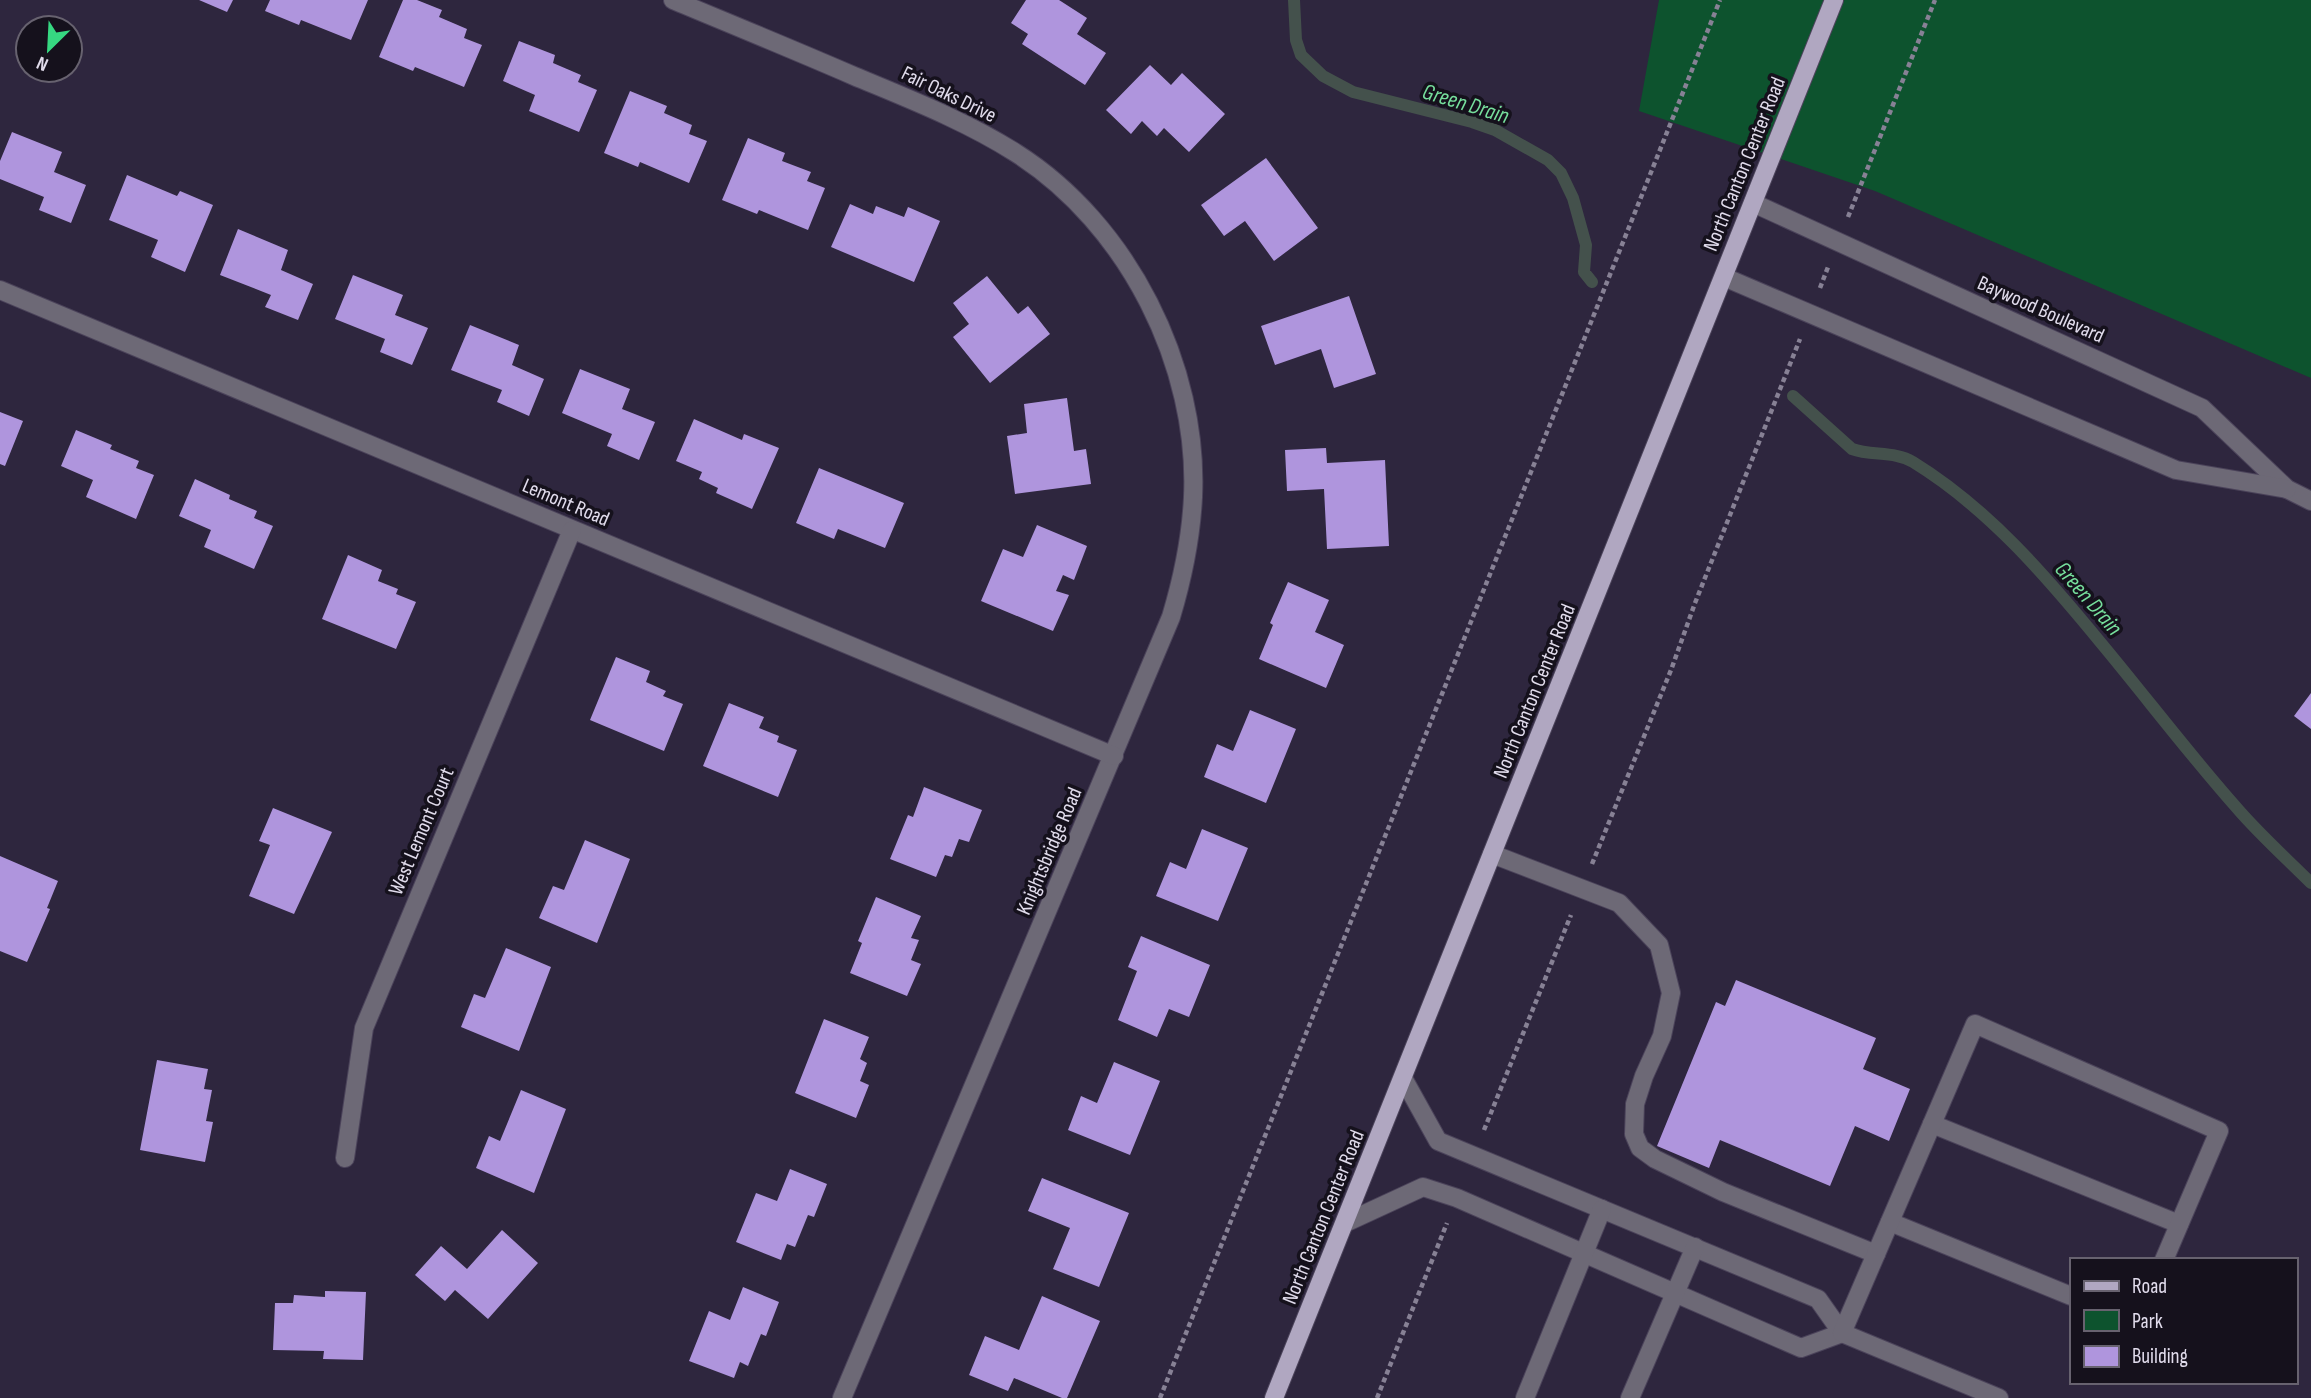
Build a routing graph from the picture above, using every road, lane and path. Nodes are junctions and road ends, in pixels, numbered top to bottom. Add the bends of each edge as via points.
1 (673, 0) edge
2 (1720, 0) edge
3 (1834, 0) edge
4 (1935, 0) edge
5 (1753, 203) junction
6 (1838, 242) junction
7 (1724, 277) junction
8 (0, 290) edge
9 (1150, 305) joint
10 (1810, 313) junction
11 (2287, 489) junction
12 (2311, 501) edge
13 (572, 530) junction
14 (1114, 756) junction
15 (1492, 854) junction
16 (1583, 887) junction
17 (1403, 1078) junction
18 (1932, 1124) junction
19 (1474, 1156) junction
20 (345, 1158) dead end
21 (1457, 1198) junction
22 (1602, 1209) junction
23 (1890, 1222) junction
24 (1345, 1223) junction
25 (2179, 1224) junction
26 (1695, 1247) junction
27 (1583, 1253) junction
28 (1876, 1254) junction
29 (2165, 1258) edge
30 (1674, 1293) junction
31 (2070, 1296) edge
32 (1842, 1333) junction
33 (842, 1398) edge
34 (1160, 1398) edge
35 (1275, 1398) edge
36 (1377, 1398) edge
37 (1525, 1398) edge
38 (1630, 1398) edge
39 (1999, 1398) edge

1 - 9 street, Fair Oaks Drive via 903,96 1017,154 1050,179 1105,235
2 - 34 path
3 - 5 main road, North Canton Center Road
4 - 6 path
5 - 6 street, Baywood Boulevard
5 - 7 main road, North Canton Center Road
6 - 10 path
6 - 11 street, Baywood Boulevard via 2202,408
7 - 10 street, Baywood Boulevard
7 - 15 main road, North Canton Center Road
8 - 13 street, Lemont Road
9 - 14 street, Knightsbridge Road via 1167,342 1189,425 1190,535 1171,617
10 - 11 street, Baywood Boulevard via 2176,470
10 - 16 path
11 - 12 street, Baywood Boulevard
13 - 14 street, Lemont Road
13 - 20 street, West Lemont Court via 364,1028
14 - 33 street, Knightsbridge Road
15 - 16 street
15 - 17 main road, North Canton Center Road
16 - 19 path
16 - 28 street via 1619,903 1660,945 1671,993 1662,1036 1635,1104 1634,1134 1640,1148 1723,1192
17 - 19 street via 1438,1141
17 - 24 main road, North Canton Center Road
18 - 23 street
18 - 25 street
18 - 25 street via 1975,1024 2219,1131
19 - 22 street
21 - 24 street via 1423,1187
21 - 27 street
21 - 36 path
22 - 26 street
22 - 27 street
23 - 28 street
23 - 31 street
24 - 35 main road, North Canton Center Road
25 - 29 street
26 - 30 street
26 - 32 street via 1818,1299
27 - 30 street
27 - 37 street
28 - 32 street
30 - 32 street via 1801,1348
30 - 38 street
32 - 39 street

